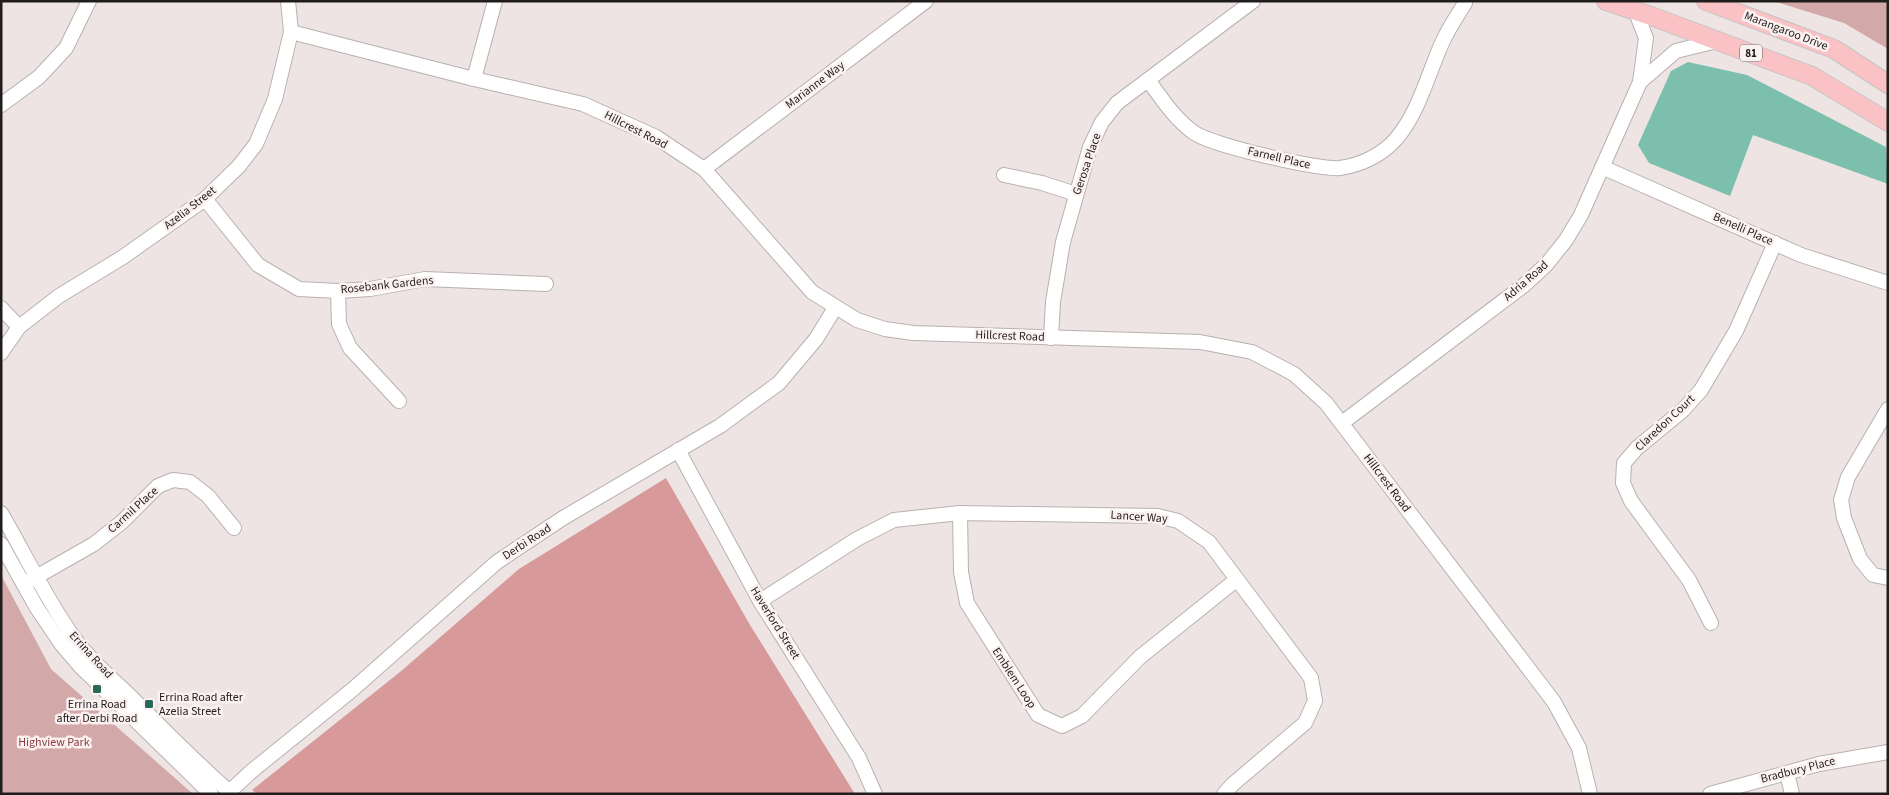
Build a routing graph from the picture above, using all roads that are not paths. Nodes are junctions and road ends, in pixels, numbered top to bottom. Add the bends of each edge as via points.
1 (89, 1) edge
2 (288, 1) edge
3 (495, 1) edge
4 (926, 1) edge
5 (1253, 1) edge
6 (1606, 1) edge
7 (1706, 1) edge
8 (1465, 3) dead end
9 (1635, 10) junction
10 (291, 32) junction
11 (1717, 41) junction
12 (474, 79) junction
13 (1148, 80) junction
14 (1640, 82) junction
15 (1888, 84) edge
16 (1, 105) edge
17 (1888, 122) edge
18 (1602, 167) junction
19 (704, 169) junction
20 (1004, 175) dead end
21 (1076, 194) junction
22 (205, 199) junction
23 (1775, 243) junction
24 (1888, 283) edge
25 (546, 284) dead end
26 (338, 291) junction
27 (1, 308) edge
28 (835, 308) junction
29 (18, 328) junction
30 (1051, 338) junction
31 (1, 353) edge
32 (399, 402) dead end
33 (1888, 409) edge
34 (1342, 423) junction
35 (678, 450) junction
36 (960, 513) junction
37 (1, 514) edge
38 (234, 528) dead end
39 (1, 544) edge
40 (37, 577) junction
41 (1888, 578) edge
42 (1236, 580) junction
43 (24, 583) junction
44 (760, 601) junction
45 (1711, 623) dead end
46 (1888, 752) edge
47 (1787, 773) junction
48 (229, 793) edge
49 (211, 794) edge
50 (875, 794) edge
51 (1224, 794) edge
52 (1590, 794) edge
53 (1710, 794) edge
54 (1792, 794) edge

1 - 16 street via 66,48 39,77
2 - 10 street, Azelia Street
3 - 12 street
4 - 19 street, Marianne Way
5 - 13 street, Gerosa Place
6 - 9 main road, 81
7 - 15 main road, Marangaroo Drive via 1834,49
8 - 13 street, Farnell Place via 1443,41 1412,116 1396,139 1372,159 1340,168 1311,166 1194,133 1175,116
9 - 11 main road, 81
9 - 14 street, Adria Road via 1646,38
10 - 12 street, Hillcrest Road
10 - 22 street, Azelia Street via 275,99 256,144
11 - 14 street, Adria Road via 1676,51
11 - 17 main road, 81 via 1812,76
12 - 19 street, Hillcrest Road via 583,104 656,137
13 - 21 street, Gerosa Place via 1117,103 1102,122 1090,146
14 - 18 street, Adria Road
18 - 23 street, Benelli Place
18 - 34 street, Adria Road via 1581,215 1546,265 1523,286
19 - 28 street, Hillcrest Road via 812,292
20 - 21 street
21 - 30 street, Gerosa Place via 1062,242
22 - 26 street, Rosebank Gardens via 258,266 299,289
22 - 29 street, Azelia Street via 123,257 59,296
23 - 24 street, Benelli Place
23 - 45 street, Claredon Court via 1736,331 1701,390 1624,463 1623,483 1631,501 1689,580
25 - 26 street, Rosebank Gardens via 425,279
26 - 32 street via 339,324 350,348
27 - 29 street
28 - 30 street, Hillcrest Road via 857,320 885,329 913,333
28 - 35 street, Derbi Road via 816,339 778,383 720,426
29 - 31 street, Azelia Street
30 - 34 street, Hillcrest Road via 1200,342 1252,352 1294,374 1326,403
33 - 41 street via 1848,477 1841,500 1844,518 1860,559 1873,575
34 - 52 street, Hillcrest Road via 1554,702 1579,748
35 - 44 street, Haverford Street
35 - 48 street, Derbi Road via 563,518 497,562
36 - 42 street, Lancer Way via 1158,516 1178,521 1209,542
36 - 42 street, Emblem Loop via 961,572 967,603 1038,715 1062,726 1082,716 1140,657
36 - 44 street, Lancer Way via 894,520 857,539
37 - 40 street, Errina Road
38 - 40 street, Carmil Place via 208,496 190,482 173,480 158,486 122,522 94,544
39 - 43 street, Errina Road
40 - 43 street, Carmil Place
40 - 48 street, Errina Road via 50,603 90,657
42 - 51 street, Lancer Way via 1310,678 1315,701 1305,723
43 - 49 street, Errina Road via 42,615 80,666
44 - 50 street, Haverford Street via 859,758
46 - 47 street, Bradbury Place via 1856,756
47 - 53 street, Bradbury Place
47 - 54 street

